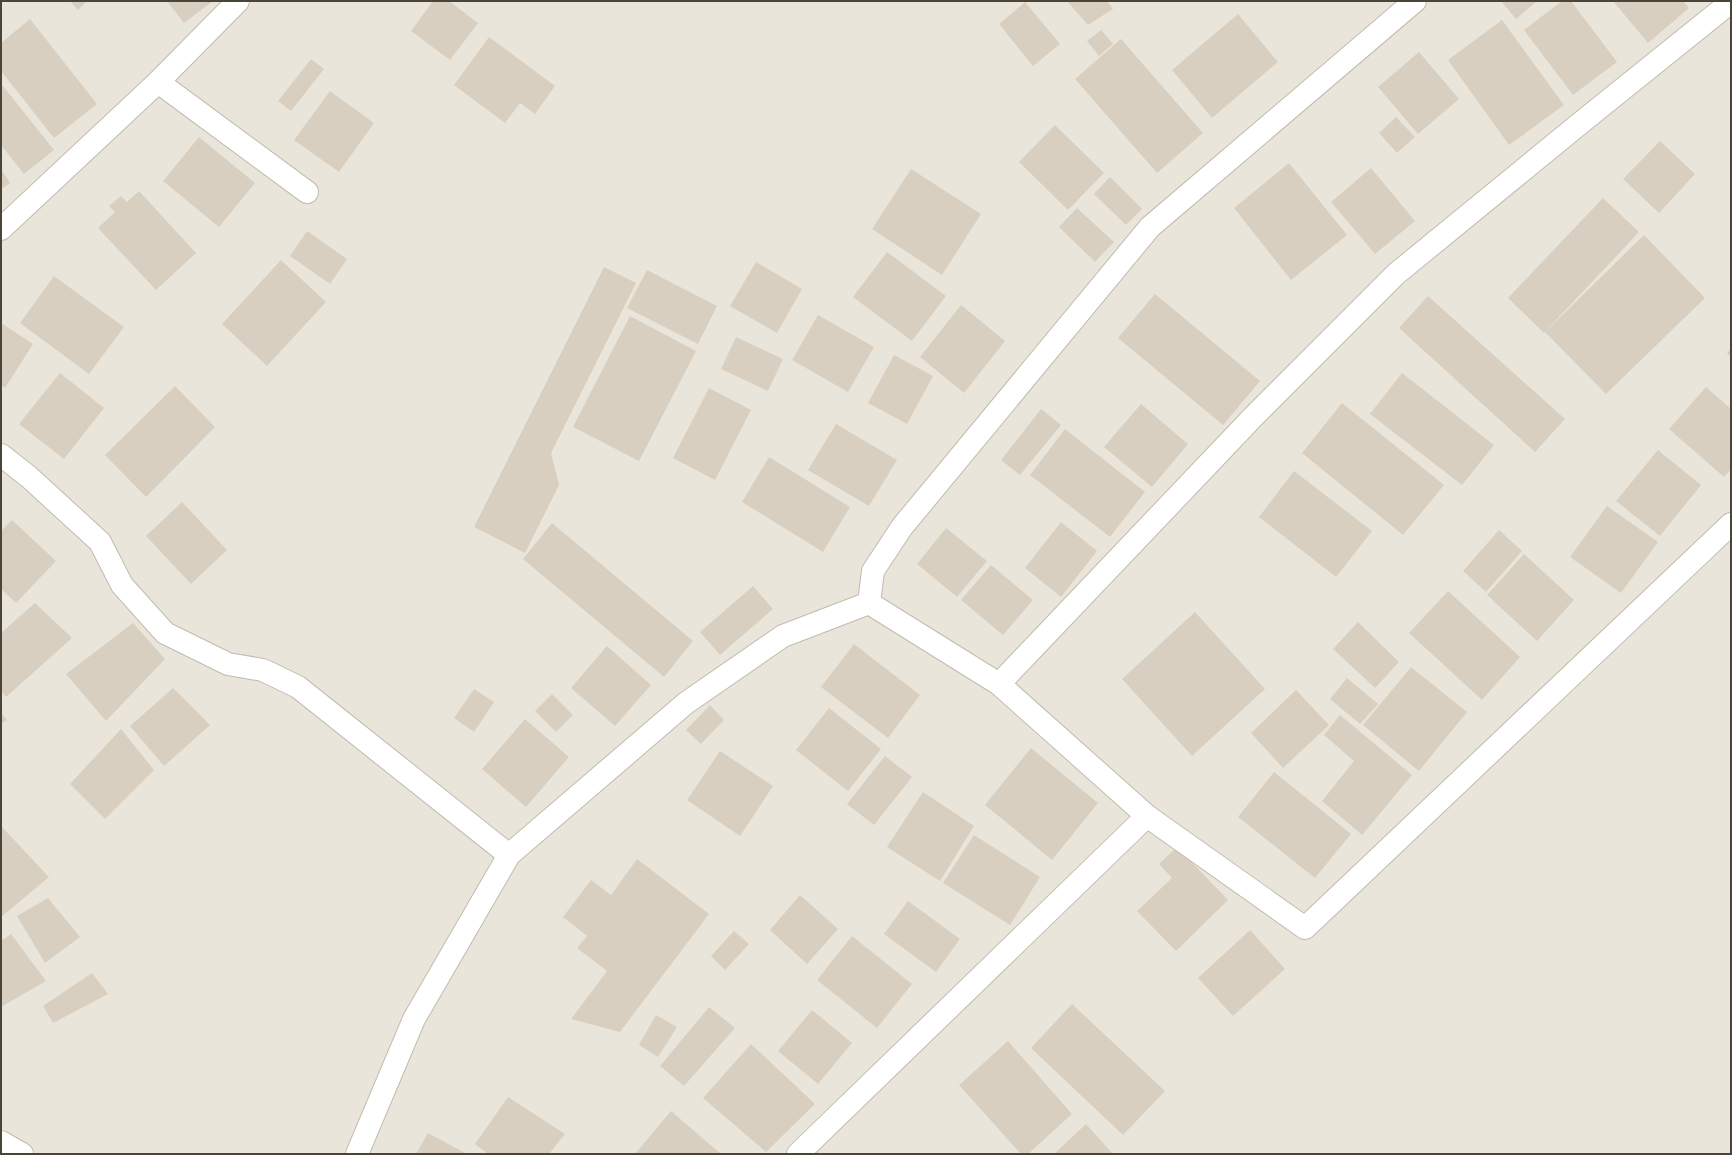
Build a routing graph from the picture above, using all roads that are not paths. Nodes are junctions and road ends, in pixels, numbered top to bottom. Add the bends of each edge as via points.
1 (238, 1) edge
2 (1415, 1) edge
3 (1731, 2) edge
4 (158, 82) junction
5 (307, 192) dead end
6 (1, 229) edge
7 (1, 455) edge
8 (1731, 524) edge
9 (869, 603) junction
10 (999, 684) junction
11 (1148, 816) junction
12 (509, 855) junction
13 (1, 1142) edge
14 (22, 1154) edge
15 (357, 1154) edge
16 (798, 1154) edge

1 - 4 street
2 - 9 street via 1150,227 902,528 873,571
3 - 10 street via 1582,120 1396,274 1254,416
4 - 5 street
4 - 6 street
7 - 12 street via 100,542 122,585 165,633 228,664 263,670 298,687
8 - 11 street via 1305,928
9 - 10 street
9 - 12 street via 783,636 686,703
10 - 11 street
11 - 16 street
12 - 15 street via 414,1019
13 - 14 street

